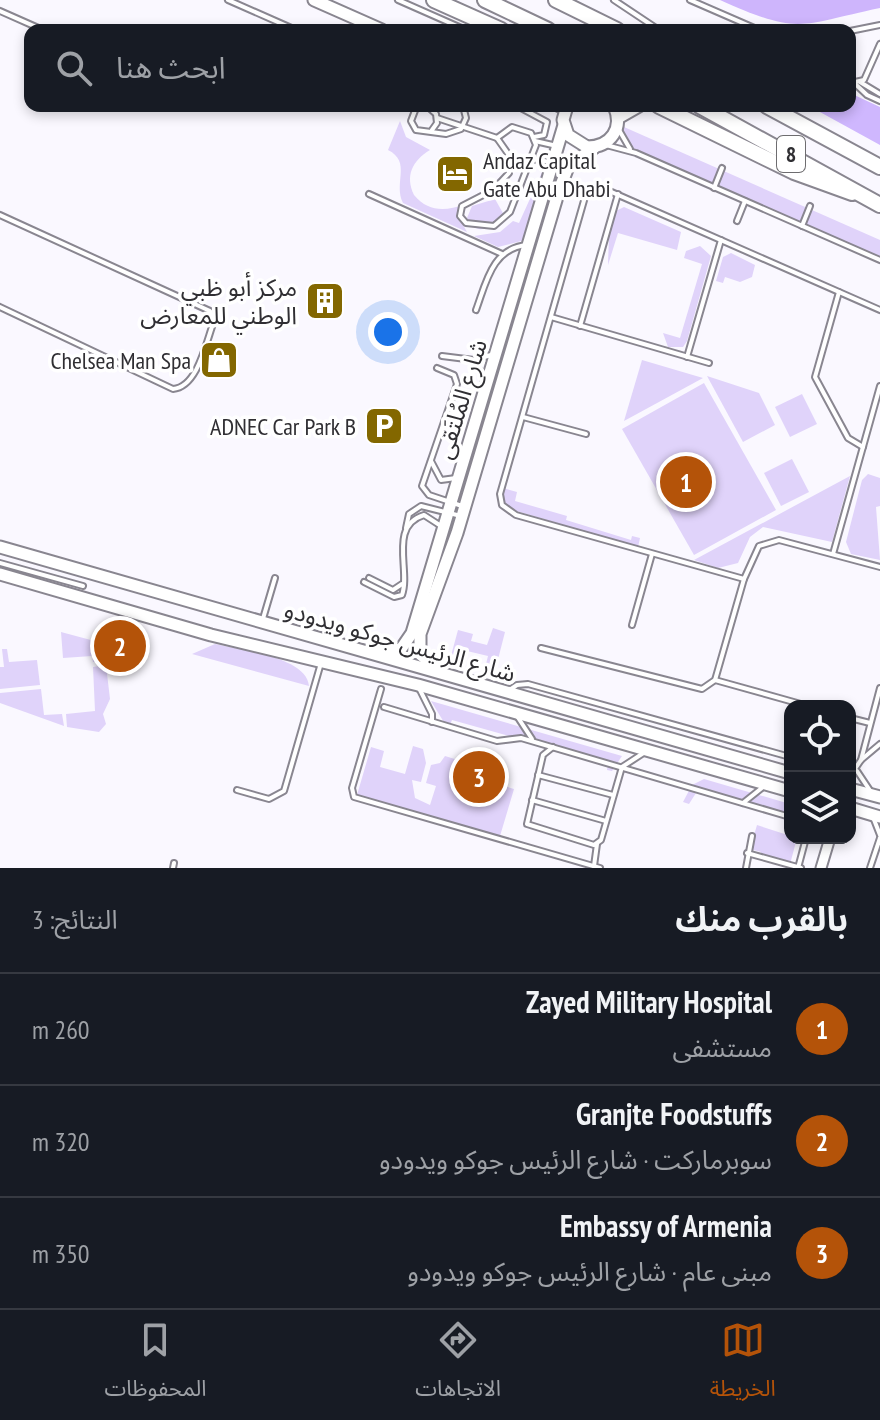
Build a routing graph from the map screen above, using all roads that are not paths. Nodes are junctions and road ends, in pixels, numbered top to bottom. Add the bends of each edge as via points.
1 (228, 0) edge
2 (314, 0) edge
3 (398, 0) edge
4 (434, 0) edge
5 (485, 0) edge
6 (556, 0) edge
7 (614, 0) edge
8 (690, 0) edge
9 (0, 11) edge
10 (29, 24) edge
11 (282, 24) edge
12 (368, 24) edge
13 (452, 24) edge
14 (488, 24) edge
15 (535, 24) edge
16 (605, 24) edge
17 (650, 24) edge
18 (745, 24) edge
19 (880, 25) edge
20 (856, 30) edge
21 (880, 44) edge
22 (856, 80) edge
23 (856, 82) edge
24 (856, 82) edge
25 (880, 94) edge
26 (880, 101) edge
27 (416, 112) edge
28 (432, 112) edge
29 (464, 112) edge
30 (528, 112) edge
31 (561, 112) edge
32 (616, 112) edge
33 (631, 112) edge
34 (666, 112) edge
35 (672, 112) edge
36 (711, 112) edge
37 (780, 112) edge
38 (437, 118) junction
39 (684, 118) junction
40 (618, 122) junction
41 (564, 125) junction
42 (461, 129) junction
43 (432, 130) junction
44 (497, 138) junction
45 (534, 139) junction
46 (599, 146) junction
47 (636, 153) junction
48 (556, 155) junction
49 (532, 159) junction
50 (880, 167) edge
51 (722, 168) dead end
52 (714, 188) junction
53 (559, 190) junction
54 (369, 194) dead end
55 (618, 194) junction
56 (865, 197) junction
57 (745, 201) junction
58 (880, 205) edge
59 (810, 206) dead end
60 (0, 215) edge
61 (737, 221) dead end
62 (802, 226) junction
63 (721, 240) junction
64 (529, 245) junction
65 (502, 254) junction
66 (880, 260) edge
67 (839, 292) junction
68 (0, 307) edge
69 (476, 310) dead end
70 (880, 310) edge
71 (551, 317) junction
72 (580, 326) junction
73 (499, 351) junction
74 (442, 356) dead end
75 (687, 357) junction
76 (469, 360) junction
77 (709, 363) dead end
78 (437, 368) dead end
79 (488, 386) junction
80 (880, 386) edge
81 (522, 417) junction
82 (586, 434) dead end
83 (863, 447) junction
84 (431, 461) junction
85 (461, 475) junction
86 (457, 509) junction
87 (405, 531) junction
88 (444, 531) junction
89 (0, 547) edge
90 (653, 553) junction
91 (833, 554) junction
92 (0, 563) edge
93 (880, 567) edge
94 (0, 574) edge
95 (275, 578) dead end
96 (369, 578) dead end
97 (744, 579) junction
98 (364, 582) dead end
99 (403, 582) junction
100 (83, 586) dead end
101 (262, 624) junction
102 (632, 625) dead end
103 (541, 648) dead end
104 (368, 655) junction
105 (321, 663) junction
106 (448, 677) junction
107 (715, 680) junction
108 (418, 685) junction
109 (880, 688) edge
110 (381, 689) dead end
111 (505, 693) junction
112 (787, 700) edge
113 (384, 707) dead end
114 (516, 714) junction
115 (856, 720) edge
116 (432, 722) junction
117 (870, 723) junction
118 (533, 741) junction
119 (880, 744) edge
120 (553, 747) junction
121 (647, 751) junction
122 (784, 755) edge
123 (861, 760) junction
124 (622, 767) junction
125 (857, 771) joint
126 (786, 772) edge
127 (538, 775) junction
128 (766, 785) junction
129 (237, 790) dead end
130 (784, 790) edge
131 (856, 791) edge
132 (614, 795) junction
133 (877, 796) edge
134 (532, 800) junction
135 (743, 803) junction
136 (856, 810) edge
137 (784, 815) edge
138 (876, 816) edge
139 (606, 821) junction
140 (752, 836) dead end
141 (880, 836) edge
142 (597, 844) junction
143 (805, 844) edge
144 (828, 844) edge
145 (747, 853) junction
146 (782, 866) edge
147 (597, 867) edge
148 (746, 868) edge
149 (799, 868) edge
150 (821, 868) edge
151 (870, 868) edge

1 - 11 lane
2 - 12 street
3 - 13 lane
4 - 14 main road
5 - 15 main road
6 - 16 main road
7 - 17 lane
8 - 18 lane
9 - 10 lane
19 - 20 lane
21 - 22 lane
23 - 25 lane
24 - 26 lane
27 - 43 lane via 416,130
28 - 38 lane
29 - 42 lane
30 - 45 lane via 547,122 544,135
31 - 41 street, شارع المُلتَقى
32 - 40 street
33 - 40 street
34 - 39 street
35 - 39 main road
36 - 56 main road, 8
37 - 50 main road, 8
38 - 42 lane
38 - 43 lane
39 - 56 main road via 794,172
40 - 46 street, شارع المُلتَقى
40 - 47 lane via 623,142
41 - 46 street via 573,141
41 - 48 street, شارع المُلتَقى
42 - 43 lane via 446,134
42 - 44 lane
44 - 45 lane via 512,127
44 - 49 lane via 511,168 493,190 462,206 460,216 466,223 489,228 503,221
45 - 48 lane
45 - 49 lane
46 - 47 lane
46 - 53 street, شارع المُلتَقى via 568,167
47 - 52 lane
48 - 49 lane
48 - 53 street via 566,158
48 - 64 street, شارع المُلتَقى
51 - 52 lane
52 - 57 lane
53 - 86 street, شارع المُلتَقى
54 - 65 lane
55 - 63 lane
55 - 71 lane via 597,188 585,197
55 - 72 lane
56 - 58 main road, 8
57 - 61 lane
57 - 62 lane
59 - 62 lane
60 - 68 lane via 210,311 214,321 191,380 173,389
62 - 66 lane
63 - 67 lane
63 - 75 lane
64 - 65 lane
64 - 73 street, شارع المُلتَقى
65 - 69 lane
67 - 70 lane
67 - 83 lane via 815,377 848,438
71 - 72 lane
71 - 81 lane
72 - 75 lane
73 - 76 lane
73 - 79 street, شارع المُلتَقى
74 - 76 lane
75 - 77 lane
76 - 79 lane via 482,370
78 - 84 lane via 454,375 457,384
79 - 85 street, شارع المُلتَقى
80 - 83 lane
81 - 82 lane
81 - 90 lane via 500,494 505,510
83 - 91 lane
84 - 85 lane via 441,480
84 - 86 lane via 423,490
85 - 86 street, شارع المُلتَقى
86 - 87 lane via 415,507
86 - 88 street, شارع المُلتَقى
86 - 106 street, شارع المُلتَقى via 419,642 424,659
87 - 88 lane via 424,515 438,521
87 - 99 lane
88 - 104 street, شارع المُلتَقى via 409,641 396,651
89 - 101 street, شارع الرئيس جوكو ويدودو
90 - 97 lane
90 - 102 lane
91 - 93 lane
91 - 97 lane via 779,540 765,542
92 - 100 lane
94 - 105 street, شارع الرئيس جوكو ويدودو
95 - 101 lane
96 - 99 lane via 393,590
97 - 107 lane
98 - 99 lane via 397,597 404,592
101 - 104 street, شارع الرئيس جوكو ويدودو
103 - 107 lane via 696,689
104 - 106 street, شارع الرئيس جوكو ويدودو
105 - 108 street, شارع الرئيس جوكو ويدودو
105 - 129 lane via 284,791 269,799
106 - 111 street, شارع الرئيس جوكو ويدودو
107 - 112 lane
108 - 114 street, شارع الرئيس جوكو ويدودو
108 - 116 lane
109 - 117 lane
110 - 147 lane via 352,788 354,797
111 - 122 lane via 528,684
111 - 126 street, شارع الرئيس جوكو ويدودو
113 - 116 lane
114 - 118 lane
114 - 121 street, شارع الرئيس جوكو ويدودو
115 - 117 lane
116 - 118 lane via 497,741
117 - 123 lane
118 - 120 lane
119 - 123 lane
120 - 124 lane
120 - 127 lane via 543,755
121 - 124 lane
121 - 128 street, شارع الرئيس جوكو ويدودو
123 - 125 lane
124 - 132 lane
124 - 135 lane
125 - 133 lane
127 - 132 lane
127 - 134 lane
128 - 130 street, شارع الرئيس جوكو ويدودو
128 - 135 lane
131 - 133 street
132 - 139 lane
134 - 139 lane
134 - 142 lane via 529,826
135 - 137 lane
136 - 138 street
138 - 141 lane
139 - 142 lane
140 - 145 lane
141 - 151 lane
142 - 147 lane
143 - 149 lane
144 - 150 street
145 - 146 lane
145 - 148 lane
146 - 149 lane

